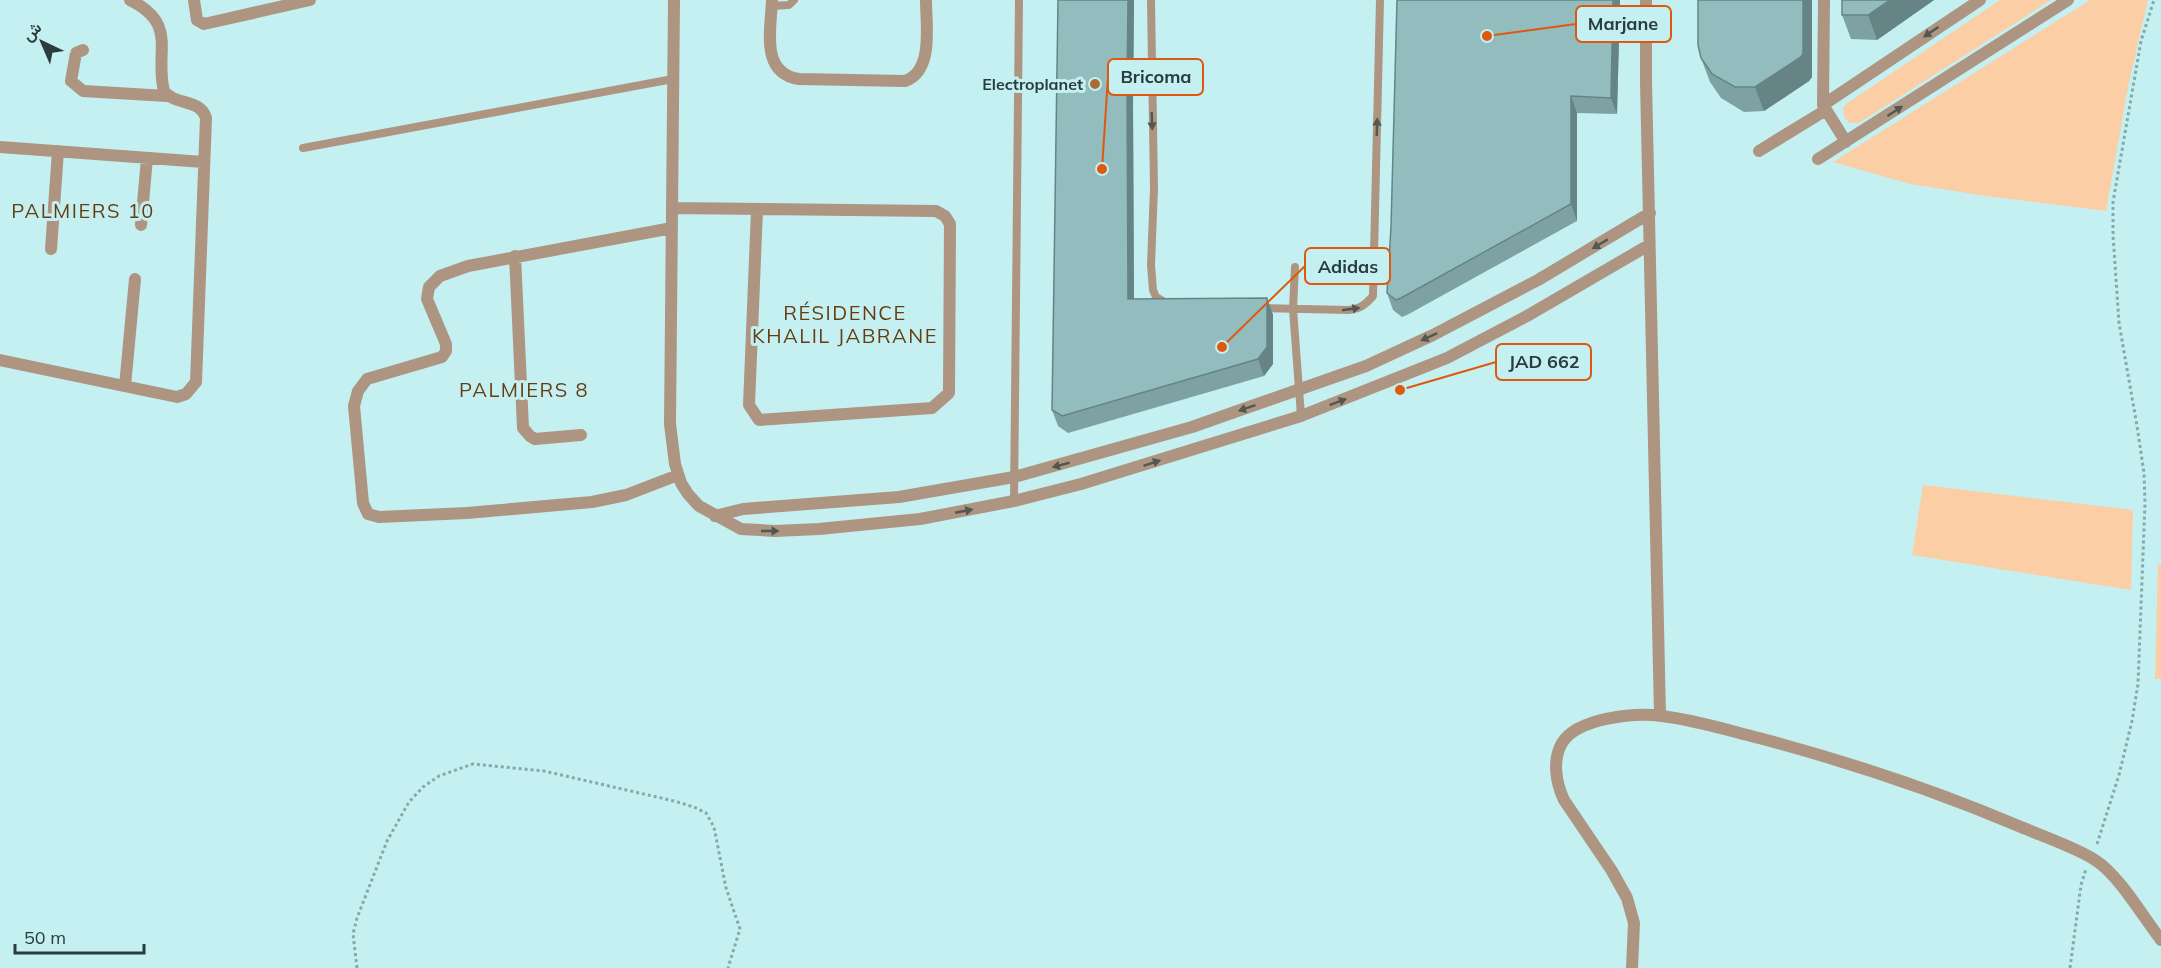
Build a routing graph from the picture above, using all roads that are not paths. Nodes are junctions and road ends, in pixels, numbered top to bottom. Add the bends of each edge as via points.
1 (130, 0) edge
2 (194, 0) edge
3 (310, 0) edge
4 (674, 0) edge
5 (794, 0) edge
6 (926, 0) edge
7 (1019, 0) edge
8 (1151, 0) edge
9 (1380, 0) edge
10 (1646, 0) edge
11 (1824, 0) edge
12 (1980, 0) edge
13 (2068, 0) edge
14 (772, 3) edge
15 (83, 50) dead end
16 (673, 79) junction
17 (167, 96) junction
18 (1825, 107) junction
19 (1846, 142) junction
20 (0, 147) edge
21 (303, 148) dead end
22 (58, 151) junction
23 (1759, 151) dead end
24 (147, 158) junction
25 (1818, 159) dead end
26 (203, 162) junction
27 (672, 208) junction
28 (757, 210) junction
29 (1650, 213) junction
30 (141, 225) dead end
31 (672, 228) junction
32 (1649, 245) junction
33 (51, 249) dead end
34 (515, 256) junction
35 (1295, 267) dead end
36 (135, 279) dead end
37 (1177, 306) edge
38 (1247, 308) edge
39 (1293, 309) junction
40 (0, 360) edge
41 (125, 386) junction
42 (1299, 390) junction
43 (1301, 416) junction
44 (581, 435) dead end
45 (678, 475) junction
46 (1014, 477) junction
47 (1014, 501) junction
48 (715, 516) junction
49 (1660, 716) junction
50 (2161, 940) edge
51 (1632, 968) edge

1 - 17 street via 148,11 160,28 163,87
2 - 3 street via 197,20 204,24
4 - 16 street
5 - 14 lane via 789,5
6 - 14 street via 925,60 918,73 905,81 799,79 786,75 775,66 770,53
7 - 46 lane
8 -> 37 lane via 1152,281 1156,297
39 -> 9 lane via 1358,309 1372,296
10 - 29 street
11 - 18 street
12 -> 18 street
19 -> 13 street
15 - 17 street via 74,58 71,81 77,88
16 - 21 lane
16 - 27 street
17 - 26 street via 199,106 205,114
18 - 19 street
18 - 23 street
19 - 25 street
20 - 22 street
22 - 24 street
22 - 33 street
24 - 26 street
24 - 30 street
26 - 41 street via 196,382 186,394 177,397
27 - 28 street
27 - 31 street
28 - 28 street via 936,211 945,216 950,224 949,393 941,402 932,408 759,420 749,405
29 - 32 street
29 -> 42 street via 1538,280 1433,335 1366,366
31 - 34 street
31 - 45 street via 670,424
43 -> 32 street via 1447,358
32 - 49 street
34 - 44 street via 523,428 535,438
34 - 45 street via 468,266 434,281 427,299 446,344 442,357 367,378 358,391 354,406 363,503 368,513 379,518 592,502 626,495
35 - 39 lane
36 - 41 street
38 - 39 lane
39 - 42 lane
40 - 41 street
42 - 43 lane
42 -> 46 street via 1192,427
47 -> 43 street
45 - 48 street via 688,494
46 - 47 lane
46 - 48 street via 899,498 743,509
48 -> 47 street via 754,531 819,530 920,519
49 - 50 street via 1797,748 1892,777 1955,799 2096,860
49 - 51 street via 1617,718 1579,727 1567,734 1556,764 1564,800 1612,872 1631,910

